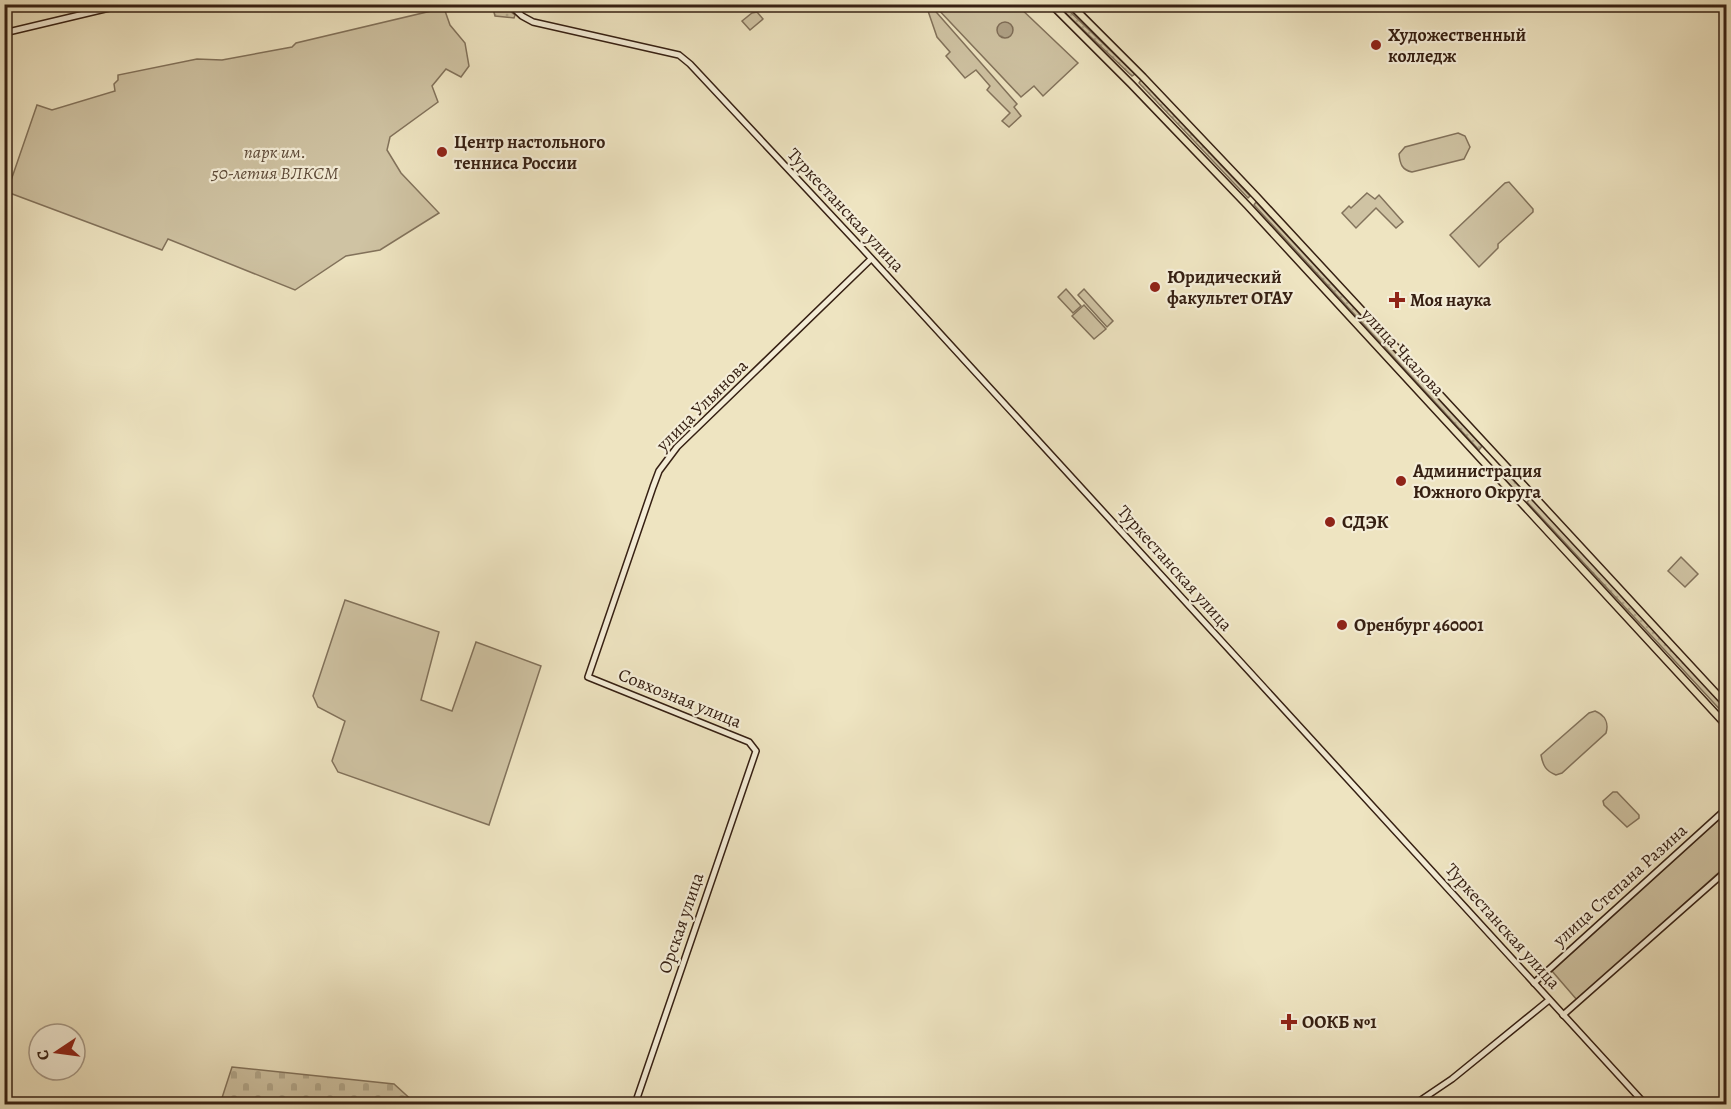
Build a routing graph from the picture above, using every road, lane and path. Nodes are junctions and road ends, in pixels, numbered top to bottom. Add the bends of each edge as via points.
1 (126, 4) edge
2 (509, 4) edge
3 (1051, 4) edge
4 (1070, 4) edge
5 (4, 33) edge
6 (1140, 74) junction
7 (1131, 84) junction
8 (1256, 196) junction
9 (1247, 206) junction
10 (871, 259) junction
11 (1497, 457) junction
12 (1487, 466) junction
13 (1531, 493) junction
14 (1521, 503) junction
15 (588, 677) joint
16 (1726, 704) edge
17 (1726, 725) edge
18 (756, 751) joint
19 (1726, 809) edge
20 (1726, 872) edge
21 (1534, 983) junction
22 (1549, 1000) junction
23 (1563, 1015) junction
24 (635, 1104) edge
25 (1415, 1104) edge
26 (1645, 1104) edge

1 - 5 main road
2 - 10 main road, Туркестанская улица via 522,16 543,25 679,55
3 - 7 main road, улица Чкалова
4 - 6 main road, улица Чкалова
6 - 7 main road
6 - 8 main road, улица Чкалова
7 - 9 main road, улица Чкалова
8 - 9 main road
8 - 11 main road, улица Чкалова
9 - 12 main road, улица Чкалова
10 - 15 main road, улица Ульянова via 665,461
10 - 21 main road, Туркестанская улица
11 - 12 main road
11 - 13 main road, улица Чкалова
12 - 14 main road, улица Чкалова
13 - 14 main road
13 - 16 main road, улица Чкалова
14 - 17 main road, улица Чкалова
15 - 18 main road, Совхозная улица via 749,742
18 - 24 main road, Орская улица
19 - 21 main road, улица Степана Разина
20 - 23 main road
21 - 22 main road, Туркестанская улица
22 - 23 main road, Туркестанская улица
22 - 25 main road
23 - 26 main road, Туркестанская улица

